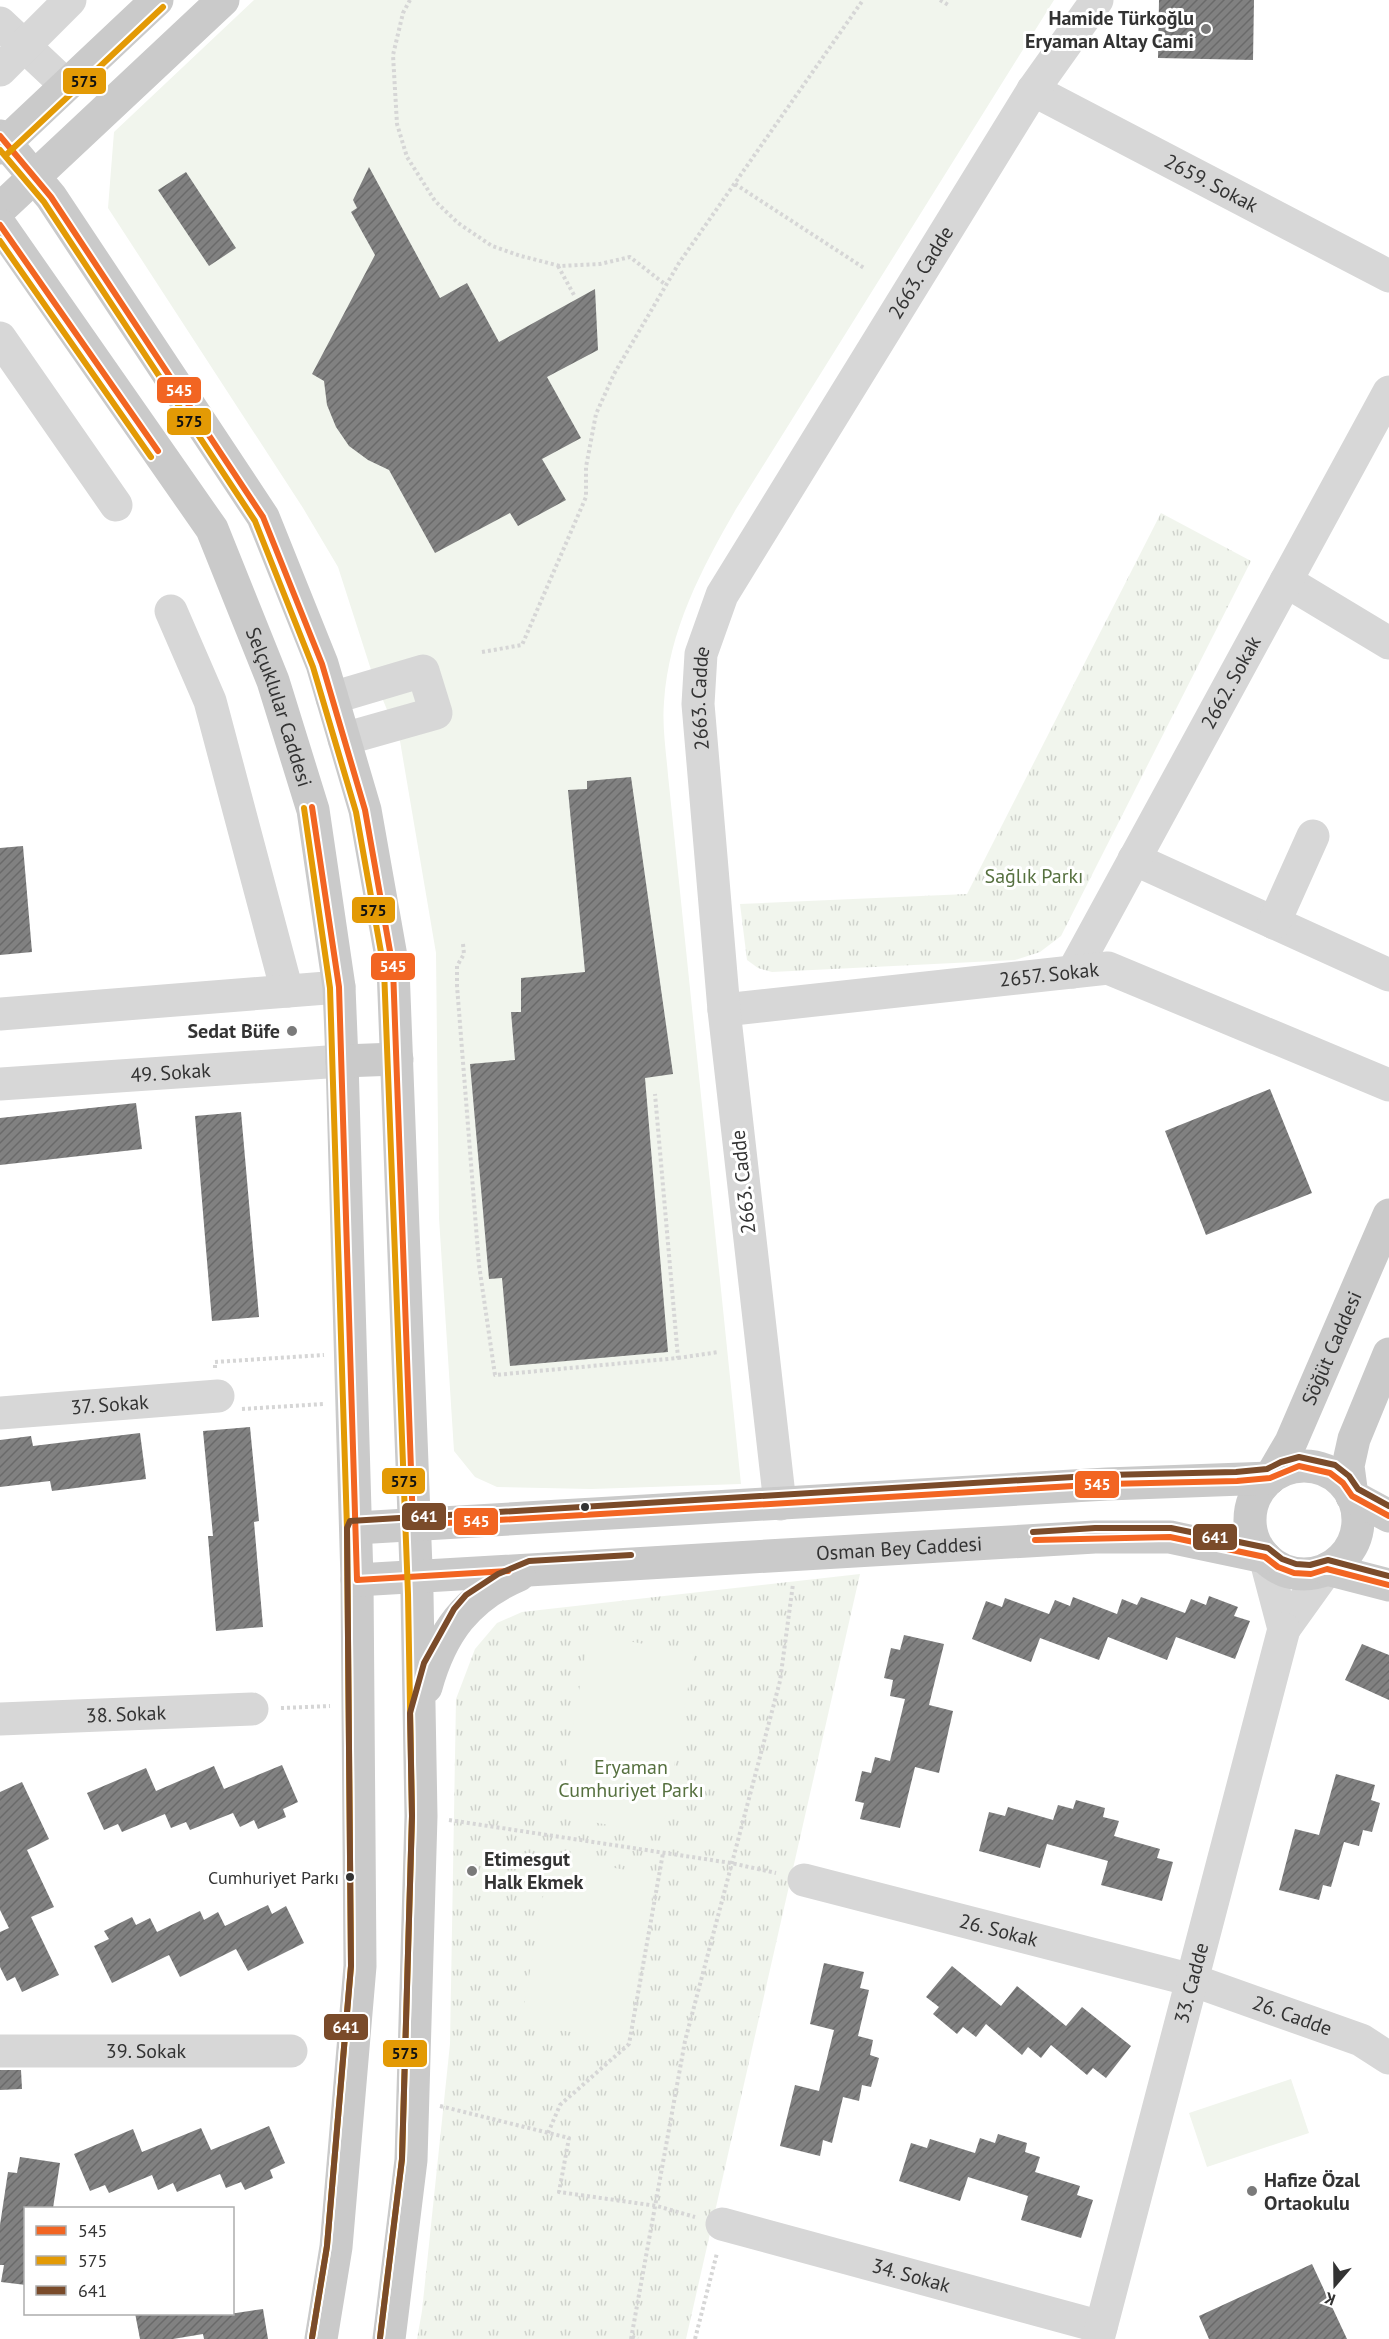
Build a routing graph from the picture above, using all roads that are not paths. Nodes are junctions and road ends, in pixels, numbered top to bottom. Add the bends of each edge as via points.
1 (70, 0) edge
2 (157, 0) edge
3 (223, 0) edge
4 (1097, 0) edge
5 (0, 23) edge
6 (24, 45) junction
7 (0, 70) edge
8 (66, 85) junction
9 (1033, 90) junction
10 (2, 142) edge
11 (34, 177) junction
12 (0, 209) edge
13 (0, 225) edge
14 (1389, 276) edge
15 (0, 338) edge
16 (1389, 392) edge
17 (116, 505) dead end
18 (1286, 582) junction
19 (171, 611) dead end
20 (1389, 643) edge
21 (332, 698) junction
22 (344, 739) junction
23 (1313, 836) dead end
24 (1134, 859) junction
25 (1274, 923) junction
26 (1073, 972) junction
27 (1389, 975) edge
28 (339, 987) junction
29 (287, 991) junction
30 (724, 1010) junction
31 (0, 1014) edge
32 (397, 1059) junction
33 (342, 1061) junction
34 (0, 1084) edge
35 (1389, 1085) edge
36 (1389, 1215) edge
37 (1389, 1354) edge
38 (218, 1396) road end
39 (0, 1413) edge
40 (1270, 1478) junction
41 (1352, 1496) junction
42 (780, 1504) junction
43 (1389, 1516) edge
44 (414, 1525) junction
45 (356, 1528) junction
46 (1264, 1557) junction
47 (1327, 1569) junction
48 (531, 1570) junction
49 (416, 1576) junction
50 (357, 1580) junction
51 (1389, 1585) edge
52 (1284, 1629) junction
53 (252, 1709) road end
54 (419, 1714) junction
55 (0, 1719) edge
56 (804, 1880) road end
57 (1192, 1980) junction
58 (0, 2051) edge
59 (291, 2051) dead end
60 (1389, 2058) edge
61 (724, 2225) road end
62 (1100, 2333) edge
63 (321, 2339) edge
64 (389, 2339) edge

1 - 6 street
2 - 8 main road
3 - 11 main road
4 - 9 street, 2663. Cadde
5 - 6 street
6 - 7 street
6 - 8 street
8 - 10 main road
9 - 14 street, 2659. Sokak
9 - 30 street, 2663. Cadde via 723,595 701,654 698,704
10 - 11 main road
11 - 12 main road
11 - 21 main road via 263,516
13 - 28 main road, Selçuklular Caddesi via 212,529 273,681 314,810
15 - 17 street
16 - 18 street, 2662. Sokak
18 - 20 street
18 - 24 street, 2662. Sokak
19 - 29 street via 210,701
21 - 22 main road
21 - 22 street via 423,671 436,713
22 - 32 main road via 364,810 393,968
23 - 25 street
24 - 25 street
24 - 26 street, 2662. Sokak
25 - 27 street
26 - 30 street, 2657. Sokak
26 - 35 street, 2657. Sokak via 1108,968
28 - 29 street
28 - 33 main road, Selçuklular Caddesi
29 - 31 street
30 - 42 street, 2663. Cadde
32 - 33 main road
32 - 44 main road
33 - 34 street, 49. Sokak
33 - 45 main road, Selçuklular Caddesi
36 - 40 main road, Söğüt Caddesi via 1291,1442
37 - 41 main road via 1354,1439 1348,1466
38 - 39 street, 37. Sokak
40 - 41 main road via 1299,1466 1315,1468 1330,1473
40 - 42 main road
40 - 46 main road via 1257,1496 1250,1516 1251,1531
41 - 43 main road
41 - 47 main road via 1358,1512 1358,1529 1347,1553
42 - 44 main road
44 - 45 main road
44 - 49 main road
45 - 50 main road, Selçuklular Caddesi
46 - 47 main road via 1294,1573 1311,1574
46 - 48 main road, Osman Bey Caddesi via 1170,1537 1095,1537
46 - 52 street
47 - 51 main road
47 - 52 street, 33. Cadde
48 - 49 main road, Osman Bey Caddesi
48 - 54 main road, Osman Bey Caddesi via 486,1592 461,1615 432,1666
49 - 50 main road, Osman Bey Caddesi
49 - 54 main road
50 - 63 main road, Selçuklular Caddesi via 360,1966 336,2247
52 - 57 street, 33. Cadde
53 - 55 street, 38. Sokak
54 - 64 main road via 421,1816 411,2160
56 - 57 street, 26. Sokak
57 - 60 street, 26. Cadde via 1361,2040
57 - 62 street, 33. Cadde
58 - 59 street, 39. Sokak
61 - 62 street, 34. Sokak

